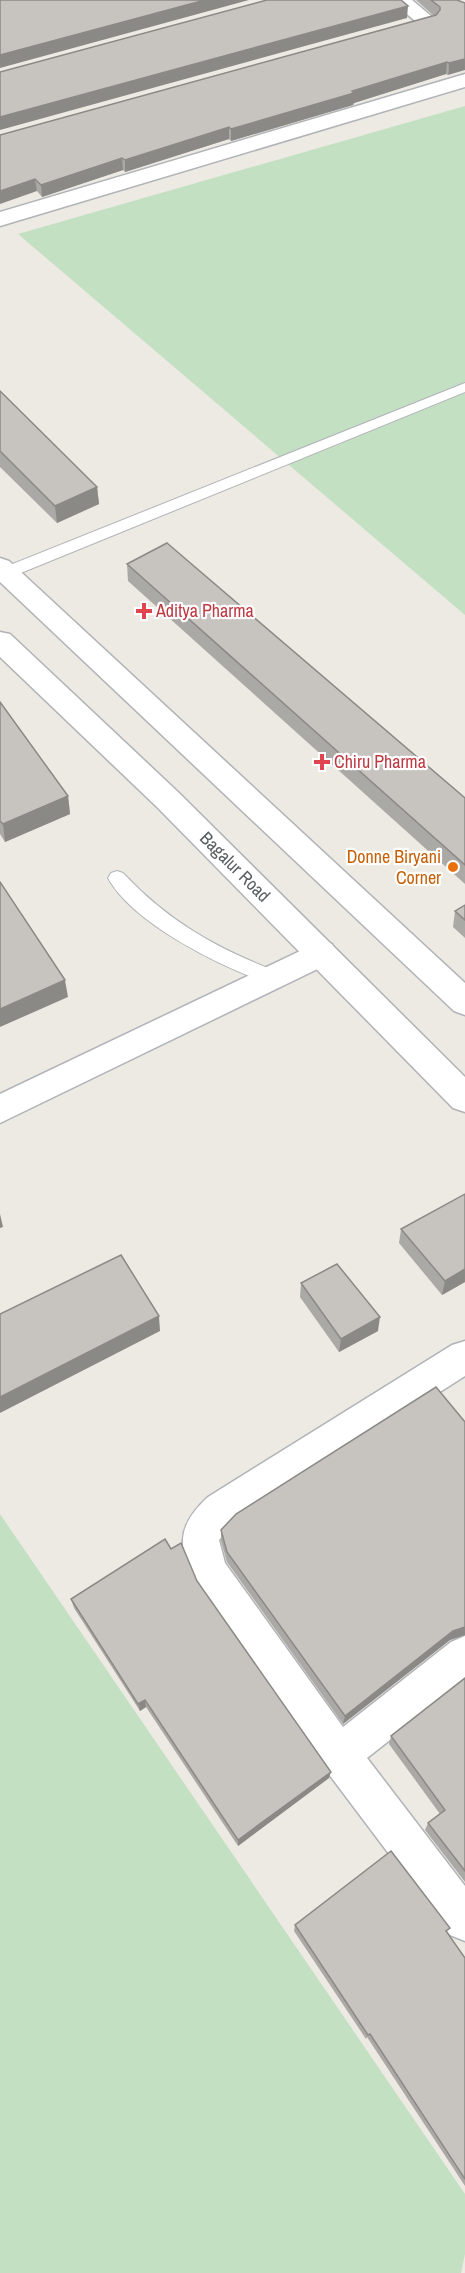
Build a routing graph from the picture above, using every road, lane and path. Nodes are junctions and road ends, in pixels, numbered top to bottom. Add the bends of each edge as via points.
1 (400, 0) edge
2 (404, 27) edge
3 (465, 80) edge
4 (0, 219) edge
5 (465, 387) edge
6 (3, 570) edge
7 (0, 641) edge
8 (117, 878) dead end
9 (321, 953) junction
10 (272, 977) junction
11 (465, 1002) edge
12 (465, 1098) edge
13 (0, 1109) edge
14 (465, 1357) edge
15 (465, 1656) edge
16 (339, 1755) junction
17 (465, 1920) edge

1 - 2 street via 427,21
3 - 4 street
5 - 6 lane
6 - 11 street
7 - 9 street, Bagalur Road via 168,800
8 - 10 lane via 160,919 196,944
9 - 10 street
9 - 12 street, Bagalur Road
10 - 13 street
14 - 16 street via 221,1510 200,1535 201,1554 212,1576
15 - 16 street
16 - 17 street

